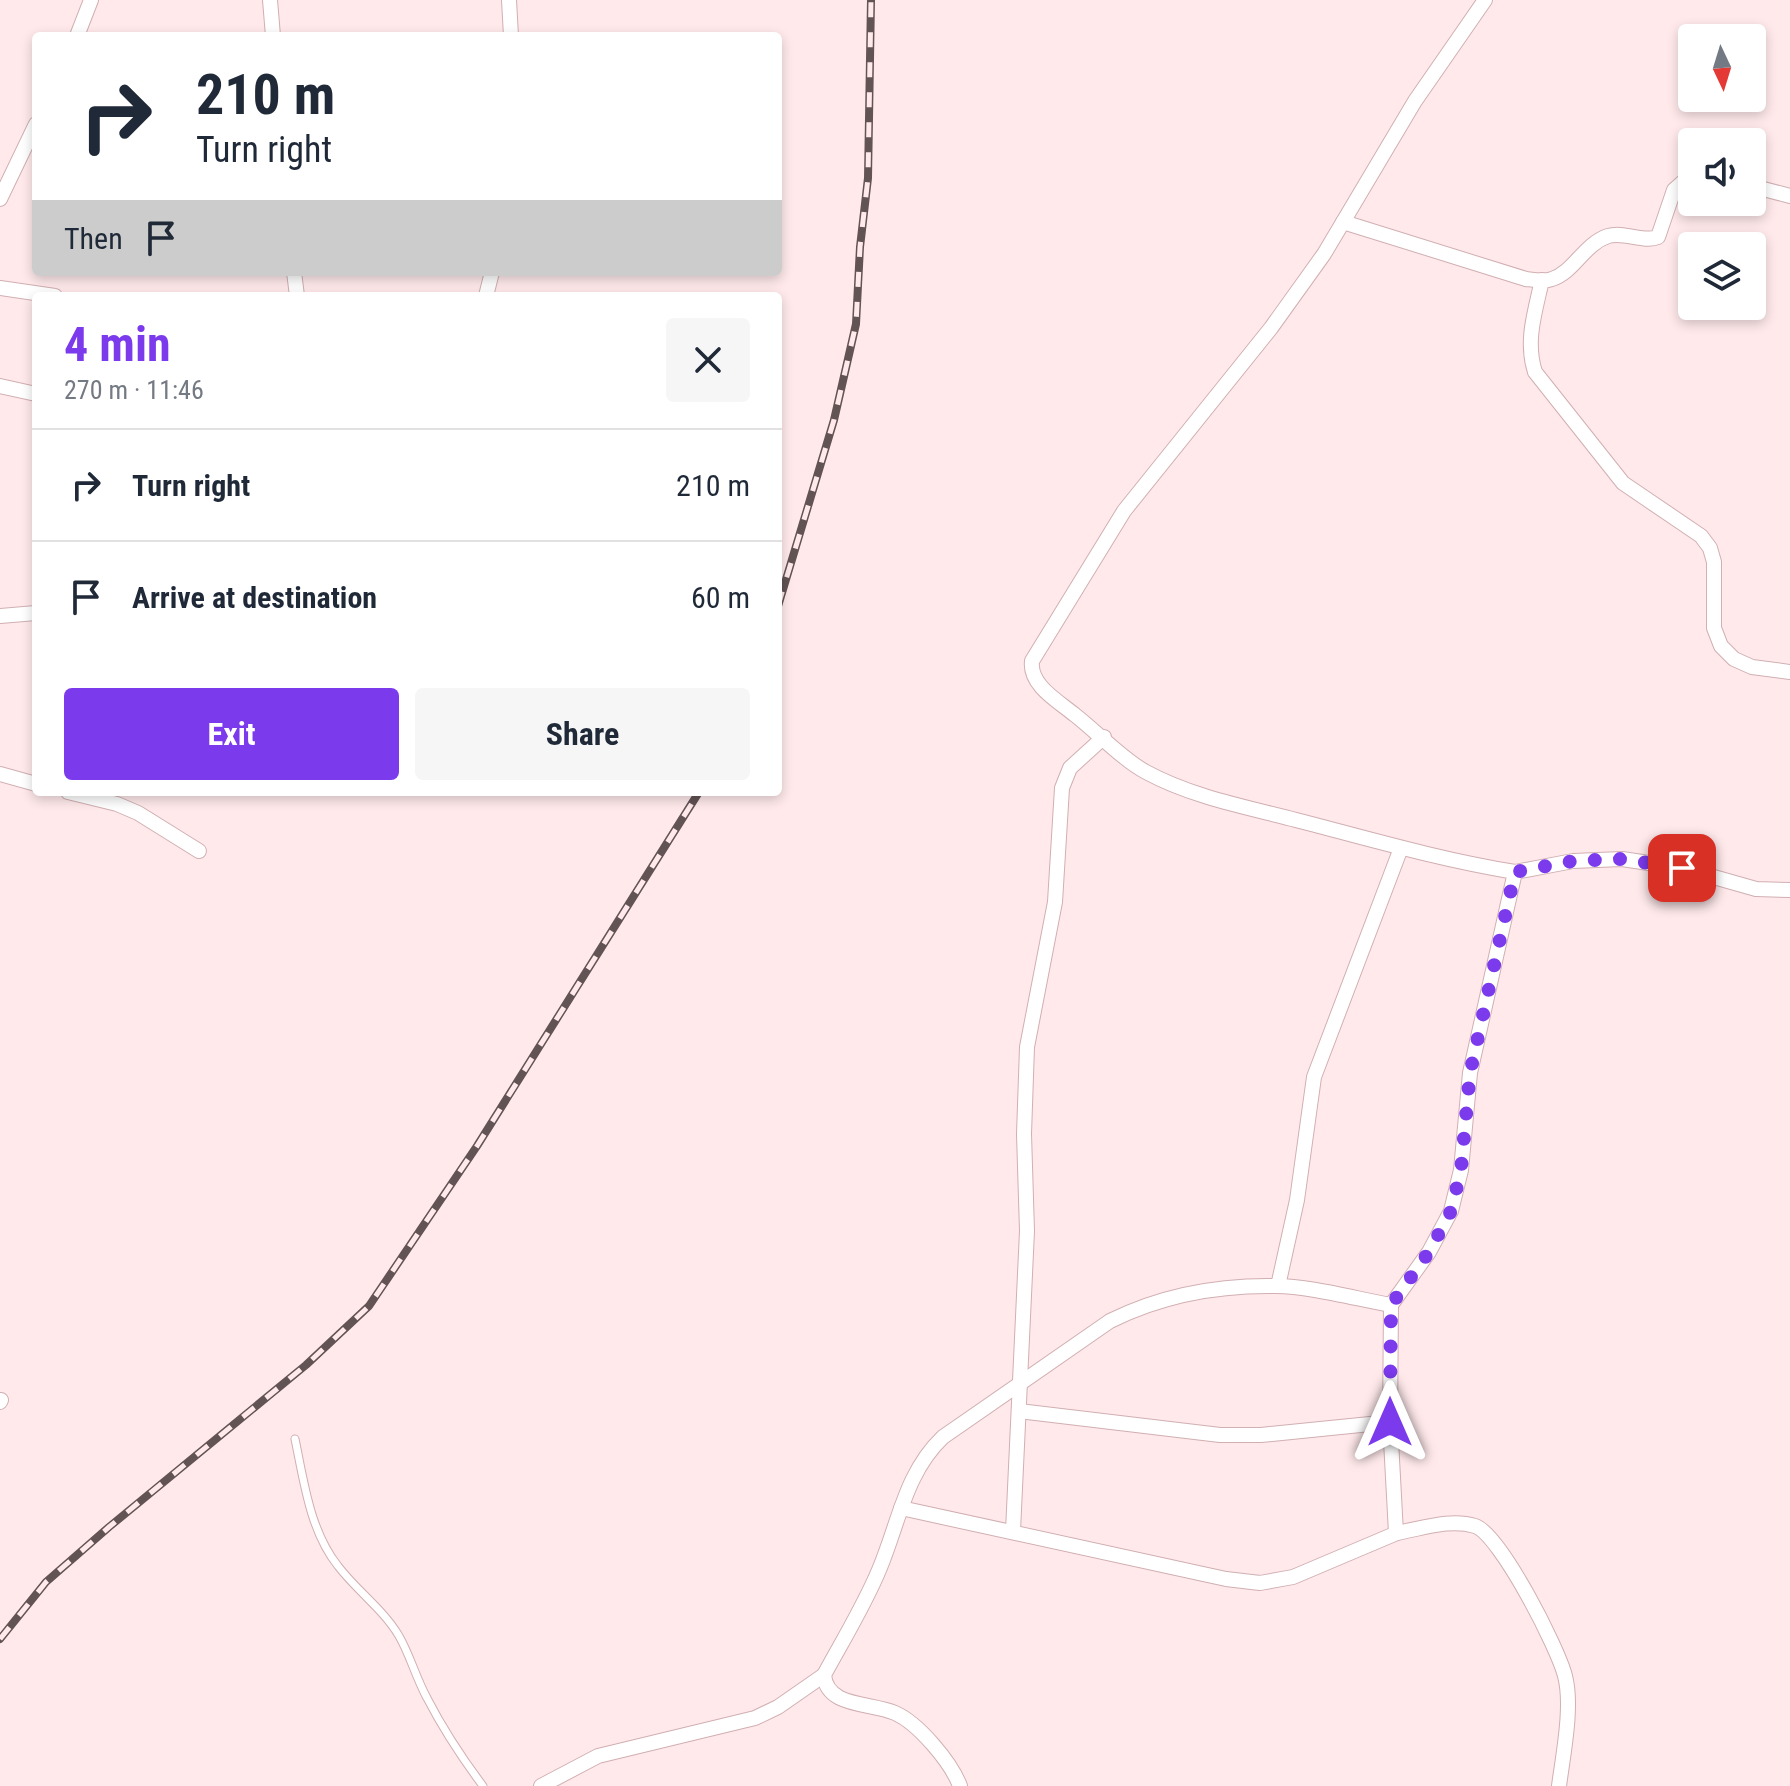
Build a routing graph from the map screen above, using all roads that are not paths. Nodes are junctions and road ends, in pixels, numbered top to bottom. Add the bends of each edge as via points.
1 (91, 0) edge
2 (270, 0) edge
3 (509, 0) edge
4 (1485, 0) edge
5 (79, 32) edge
6 (273, 32) edge
7 (511, 32) edge
8 (32, 132) edge
9 (1678, 186) edge
10 (1766, 190) edge
11 (1790, 196) edge
12 (0, 199) edge
13 (1343, 222) junction
14 (1542, 280) junction
15 (0, 288) edge
16 (32, 293) edge
17 (0, 386) edge
18 (32, 393) edge
19 (32, 613) edge
20 (0, 616) edge
21 (1790, 672) edge
22 (1104, 737) junction
23 (0, 774) edge
24 (32, 783) edge
25 (97, 796) edge
26 (1401, 848) junction
27 (199, 851) dead end
28 (1515, 872) junction
29 (1790, 890) edge
30 (1278, 1286) junction
31 (1391, 1305) junction
32 (1021, 1381) junction
33 (1019, 1411) junction
34 (1390, 1422) junction
35 (295, 1439) dead end
36 (901, 1508) junction
37 (1013, 1531) junction
38 (1397, 1533) junction
39 (824, 1675) junction
40 (483, 1786) edge
41 (541, 1786) edge
42 (960, 1786) edge
43 (1559, 1786) edge

1 - 5 street
2 - 6 street
3 - 7 street
4 - 13 street via 1415,101
8 - 12 street
9 - 14 street via 1658,237 1610,235 1553,279
10 - 11 street
13 - 14 street
13 - 22 street via 1271,328 1124,511 1032,661 1036,682
14 - 21 street via 1530,335 1535,372 1623,483 1701,536 1710,548 1714,628 1721,646 1752,667
15 - 16 street
17 - 18 street
19 - 20 street
22 - 26 street via 1135,766 1178,787
22 - 32 street via 1070,768 1062,788 1055,902 1027,1047
23 - 24 street
25 - 27 street via 138,813
26 - 28 street
26 - 30 street via 1314,1077 1297,1200
28 - 29 street via 1622,859 1682,868 1756,889
28 - 31 street via 1470,1073 1461,1170 1451,1211
30 - 31 street
30 - 32 street via 1208,1289 1137,1307
31 - 34 street
32 - 33 street
32 - 36 street via 929,1450
33 - 34 street via 1220,1435
33 - 37 street
34 - 38 street
35 - 40 lane via 306,1492 326,1547 399,1635 426,1696
36 - 37 street
36 - 39 street via 879,1571
37 - 38 street via 1260,1583 1305,1573
38 - 43 street via 1459,1522 1479,1527 1496,1543 1550,1637 1566,1678 1567,1726
39 - 41 street via 755,1718 598,1756
39 - 42 street via 826,1687 838,1698 901,1716 942,1753

